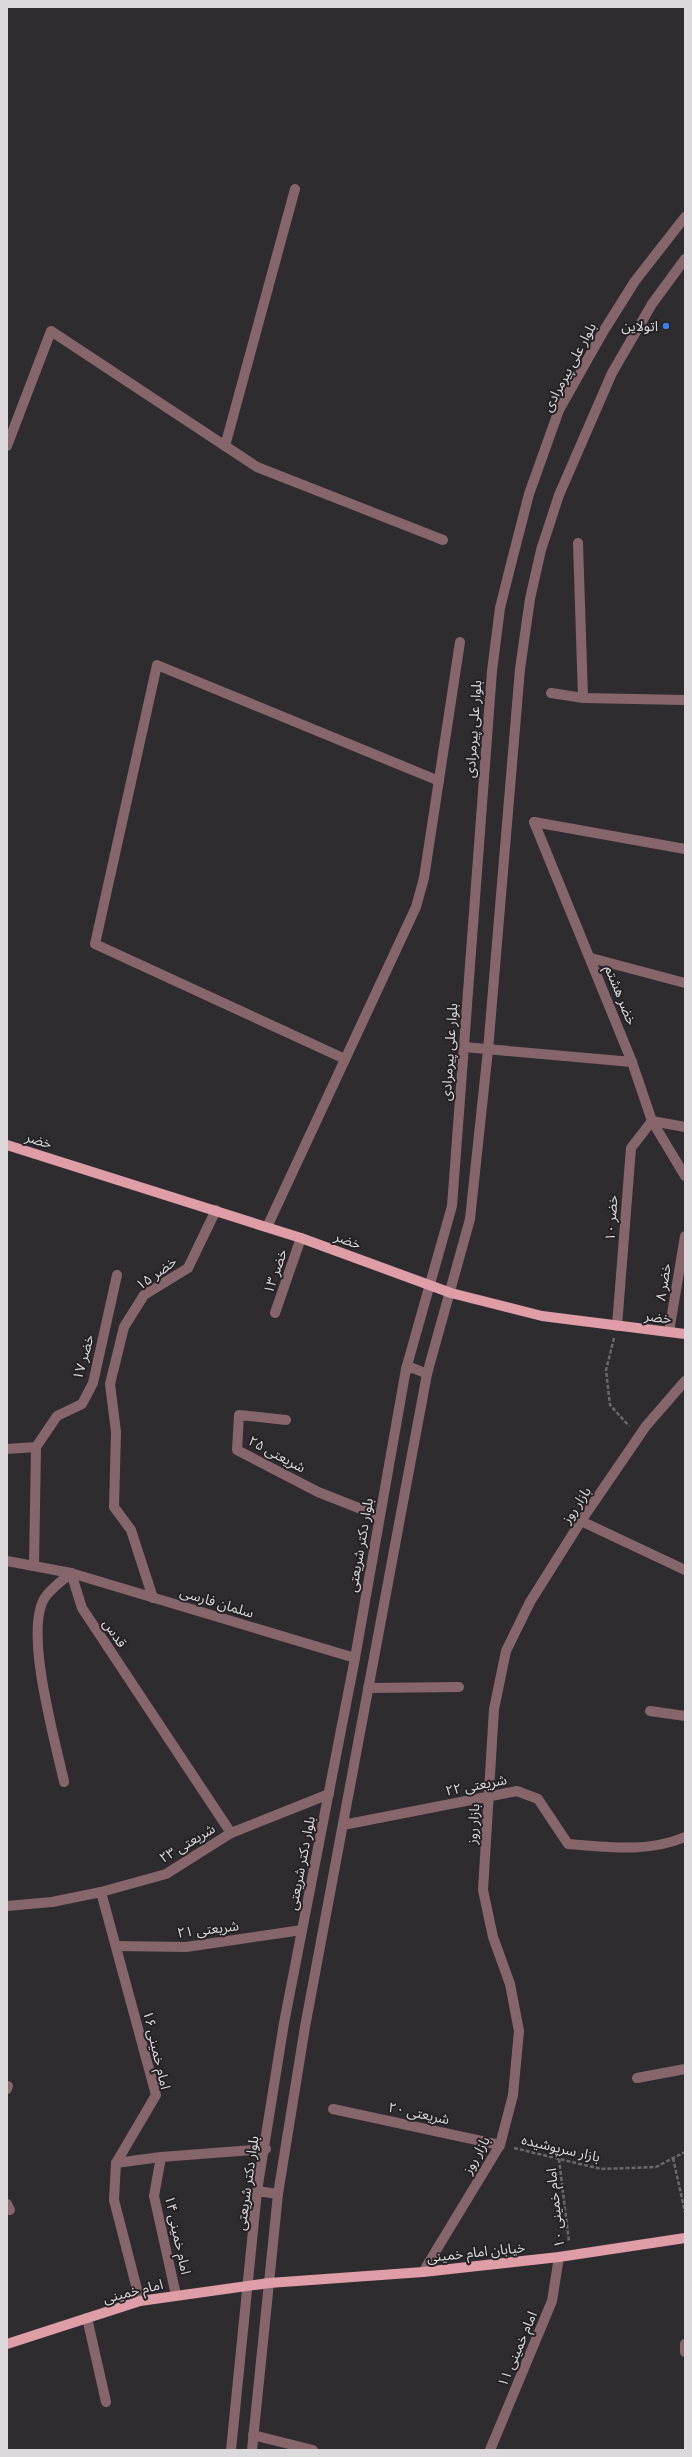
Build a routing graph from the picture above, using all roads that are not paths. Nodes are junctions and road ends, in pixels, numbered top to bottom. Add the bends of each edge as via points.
1 (295, 189) dead end
2 (685, 217) edge
3 (685, 259) edge
4 (7, 446) edge
5 (226, 446) junction
6 (443, 540) dead end
7 (578, 543) dead end
8 (460, 642) dead end
9 (551, 693) dead end
10 (583, 698) junction
11 (685, 700) edge
12 (439, 781) junction
13 (685, 850) edge
14 (591, 958) junction
15 (685, 983) edge
16 (464, 1047) junction
17 (488, 1050) junction
18 (345, 1059) junction
19 (632, 1062) junction
20 (652, 1121) junction
21 (685, 1127) edge
22 (7, 1145) edge
23 (685, 1176) edge
24 (216, 1210) junction
25 (267, 1227) junction
26 (685, 1236) edge
27 (301, 1238) junction
28 (117, 1275) dead end
29 (430, 1286) junction
30 (451, 1293) junction
31 (275, 1313) dead end
32 (617, 1326) junction
33 (669, 1332) junction
34 (685, 1334) edge
35 (406, 1369) junction
36 (427, 1374) junction
37 (685, 1381) edge
38 (286, 1420) dead end
39 (36, 1447) junction
40 (7, 1449) edge
41 (379, 1516) junction
42 (581, 1521) junction
43 (7, 1561) edge
44 (34, 1566) junction
45 (685, 1570) edge
46 (70, 1573) junction
47 (154, 1598) junction
48 (355, 1658) junction
49 (459, 1687) dead end
50 (368, 1688) junction
51 (650, 1711) dead end
52 (685, 1716) edge
53 (64, 1782) dead end
54 (329, 1794) junction
55 (489, 1796) junction
56 (343, 1825) junction
57 (231, 1833) junction
58 (685, 1837) edge
59 (101, 1892) junction
60 (7, 1906) edge
61 (302, 1930) junction
62 (116, 1946) junction
63 (685, 2069) edge
64 (638, 2078) dead end
65 (333, 2109) dead end
66 (500, 2144) junction
67 (266, 2149) junction
68 (161, 2157) junction
69 (116, 2163) junction
70 (257, 2191) junction
71 (278, 2194) junction
72 (685, 2238) edge
73 (559, 2256) junction
74 (423, 2272) junction
75 (269, 2283) junction
76 (248, 2285) junction
77 (176, 2296) junction
78 (140, 2301) junction
79 (86, 2318) junction
80 (7, 2344) edge
81 (685, 2344) edge
82 (685, 2352) edge
83 (106, 2402) dead end
84 (253, 2435) junction
85 (231, 2450) edge
86 (252, 2450) edge
87 (313, 2450) edge
88 (490, 2450) edge

1 - 5 street
2 - 16 street, بلوار علی پیرمرادی via 635,281 559,410 529,494 500,608 492,671
3 - 17 street via 652,304 612,373 558,495 541,550 530,599 520,669
4 - 5 street via 51,331
5 - 6 street via 257,467
7 - 10 street
8 - 12 street via 451,688
9 - 10 street
10 - 11 street
12 - 18 street via 424,878 416,907
12 - 18 street via 157,665 95,944
13 - 14 street, خضر هشتم via 534,822
14 - 15 street
14 - 19 street, خضر هشتم
16 - 17 street
16 - 29 street, بلوار علی پیرمرادی via 452,1206
17 - 19 street
17 - 30 street via 470,1219
18 - 25 street
19 - 20 street, خضر هشتم
20 - 21 street
20 - 23 street, خضر هشتم
20 - 32 street, خضر ۱۰ via 631,1148
22 - 24 main road, خضر
24 - 25 main road, خضر
24 - 47 street, خضر ۱۵ via 188,1268 144,1295 124,1327 110,1384 116,1432 114,1507 131,1530
25 - 27 main road, خضر
26 - 33 street, خضر ۸
27 - 29 main road, خضر
27 - 31 street, خضر ۱۳
28 - 39 street, خضر ۱۷ via 93,1383 82,1404 56,1416
29 - 30 main road, خضر
29 - 35 street, بلوار دکتر شریعتی
30 - 32 main road, خضر via 542,1316
30 - 36 street
32 - 33 main road, خضر
33 - 34 main road, خضر
35 - 36 street via 413,1368
35 - 41 street, بلوار دکتر شریعتی
36 - 50 street
37 - 42 street, بازار روز via 639,1437
38 - 41 street, شریعتی ۲۵ via 238,1415 237,1450 318,1492
39 - 40 street
39 - 44 street
41 - 48 street, بلوار دکتر شریعتی
42 - 45 street
42 - 55 street, بازار روز via 530,1602 506,1652 494,1709
43 - 44 street
44 - 46 street
46 - 47 street, سلمان فارسی
46 - 53 street via 45,1597 36,1623 40,1669
46 - 57 street, قدس via 82,1608
47 - 48 street, سلمان فارسی
48 - 54 street, بلوار دکتر شریعتی
49 - 50 street
50 - 56 street
51 - 52 street
54 - 57 street, شریعتی ۲۳
54 - 61 street, بلوار دکتر شریعتی
55 - 56 street, شریعتی ۲۲
55 - 58 street, شریعتی ۲۲ via 517,1791 538,1799 568,1844 638,1849 672,1843
55 - 66 street, بازار روز via 483,1890 493,1936 510,1984 519,2031 513,2095
56 - 71 street via 305,2027
57 - 59 street, شریعتی ۲۳ via 166,1874
59 - 60 street, شریعتی ۲۳ via 52,1902
59 - 62 street, امام خمینی ۱۶
61 - 62 street, شریعتی ۲۱ via 186,1947
61 - 67 street, بلوار دکتر شریعتی via 284,2023
62 - 69 street, امام خمینی ۱۶ via 156,2095
63 - 64 street
65 - 66 street, شریعتی ۲۰
66 - 74 street, بازار روز
67 - 68 street
67 - 70 street, بلوار دکتر شریعتی
68 - 69 street
68 - 77 street, امام خمینی ۱۴ via 154,2196
69 - 78 street, امام خمینی ۱۶ via 114,2200
70 - 71 street
70 - 76 street, بلوار دکتر شریعتی
71 - 75 street
72 - 73 main road, خیابان امام خمینی
73 - 74 main road, خیابان امام خمینی
73 - 88 street, امام خمینی ۱۱ via 552,2301
74 - 75 main road, خیابان امام خمینی
75 - 76 main road, امام خمینی
75 - 84 street
76 - 77 main road, امام خمینی
76 - 85 street, بلوار دکتر شریعتی
77 - 78 main road, امام خمینی
78 - 79 main road, امام خمینی
79 - 80 main road, امام خمینی
79 - 83 street
81 - 82 street
84 - 86 street
84 - 87 street

